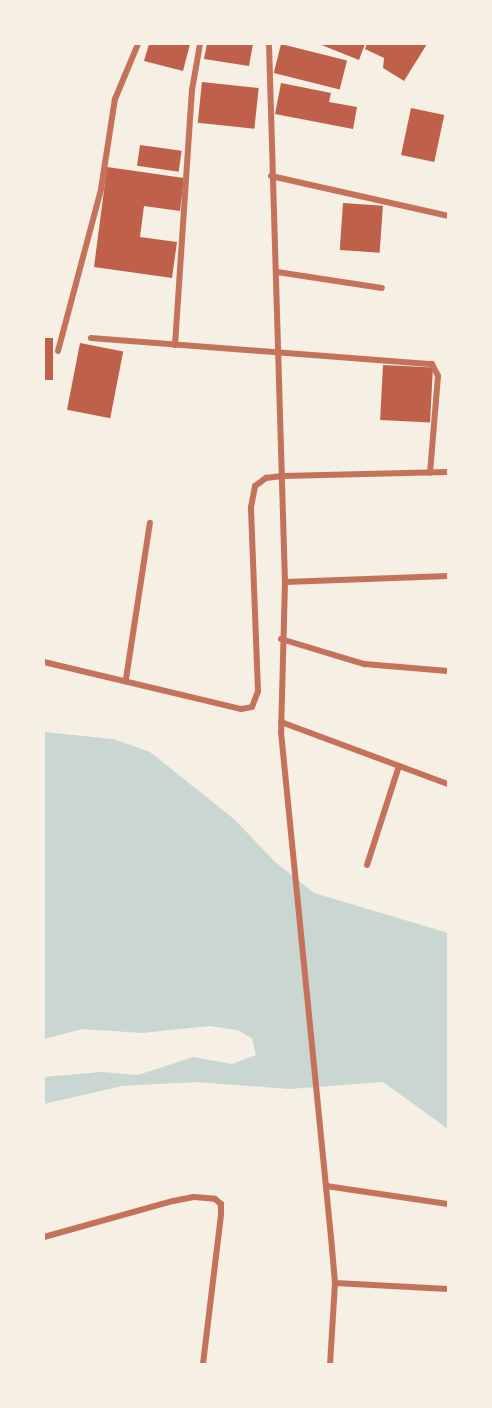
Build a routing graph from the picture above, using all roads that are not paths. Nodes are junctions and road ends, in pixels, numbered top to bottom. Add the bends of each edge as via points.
1 (138, 44) edge
2 (200, 44) edge
3 (269, 44) edge
4 (271, 177) junction
5 (448, 216) edge
6 (277, 272) junction
7 (382, 288) dead end
8 (91, 338) dead end
9 (175, 345) junction
10 (58, 351) dead end
11 (279, 354) junction
12 (448, 472) edge
13 (430, 473) junction
14 (282, 476) junction
15 (150, 524) dead end
16 (448, 576) edge
17 (285, 582) junction
18 (281, 639) junction
19 (44, 662) edge
20 (448, 670) edge
21 (126, 679) junction
22 (281, 722) junction
23 (399, 766) junction
24 (448, 784) edge
25 (367, 866) dead end
26 (326, 1186) junction
27 (448, 1204) edge
28 (44, 1237) edge
29 (335, 1283) junction
30 (448, 1289) edge
31 (203, 1365) edge
32 (330, 1365) edge

1 - 10 street via 115,99 101,189
2 - 9 street via 192,90
3 - 4 street
4 - 5 street
4 - 6 street
6 - 7 street
6 - 11 street
8 - 9 street
9 - 11 street
11 - 13 street via 432,364 438,376
11 - 14 street
12 - 13 street
13 - 14 street
14 - 17 street
14 - 21 street via 260,482 253,493 258,690 252,707 241,709
15 - 21 street
16 - 17 street
17 - 18 street
18 - 20 street via 364,664
18 - 22 street
19 - 21 street
22 - 23 street
22 - 26 street
23 - 24 street
23 - 25 street
26 - 27 street
26 - 29 street
28 - 31 street via 184,1199 215,1199 221,1204 221,1215
29 - 30 street
29 - 32 street

